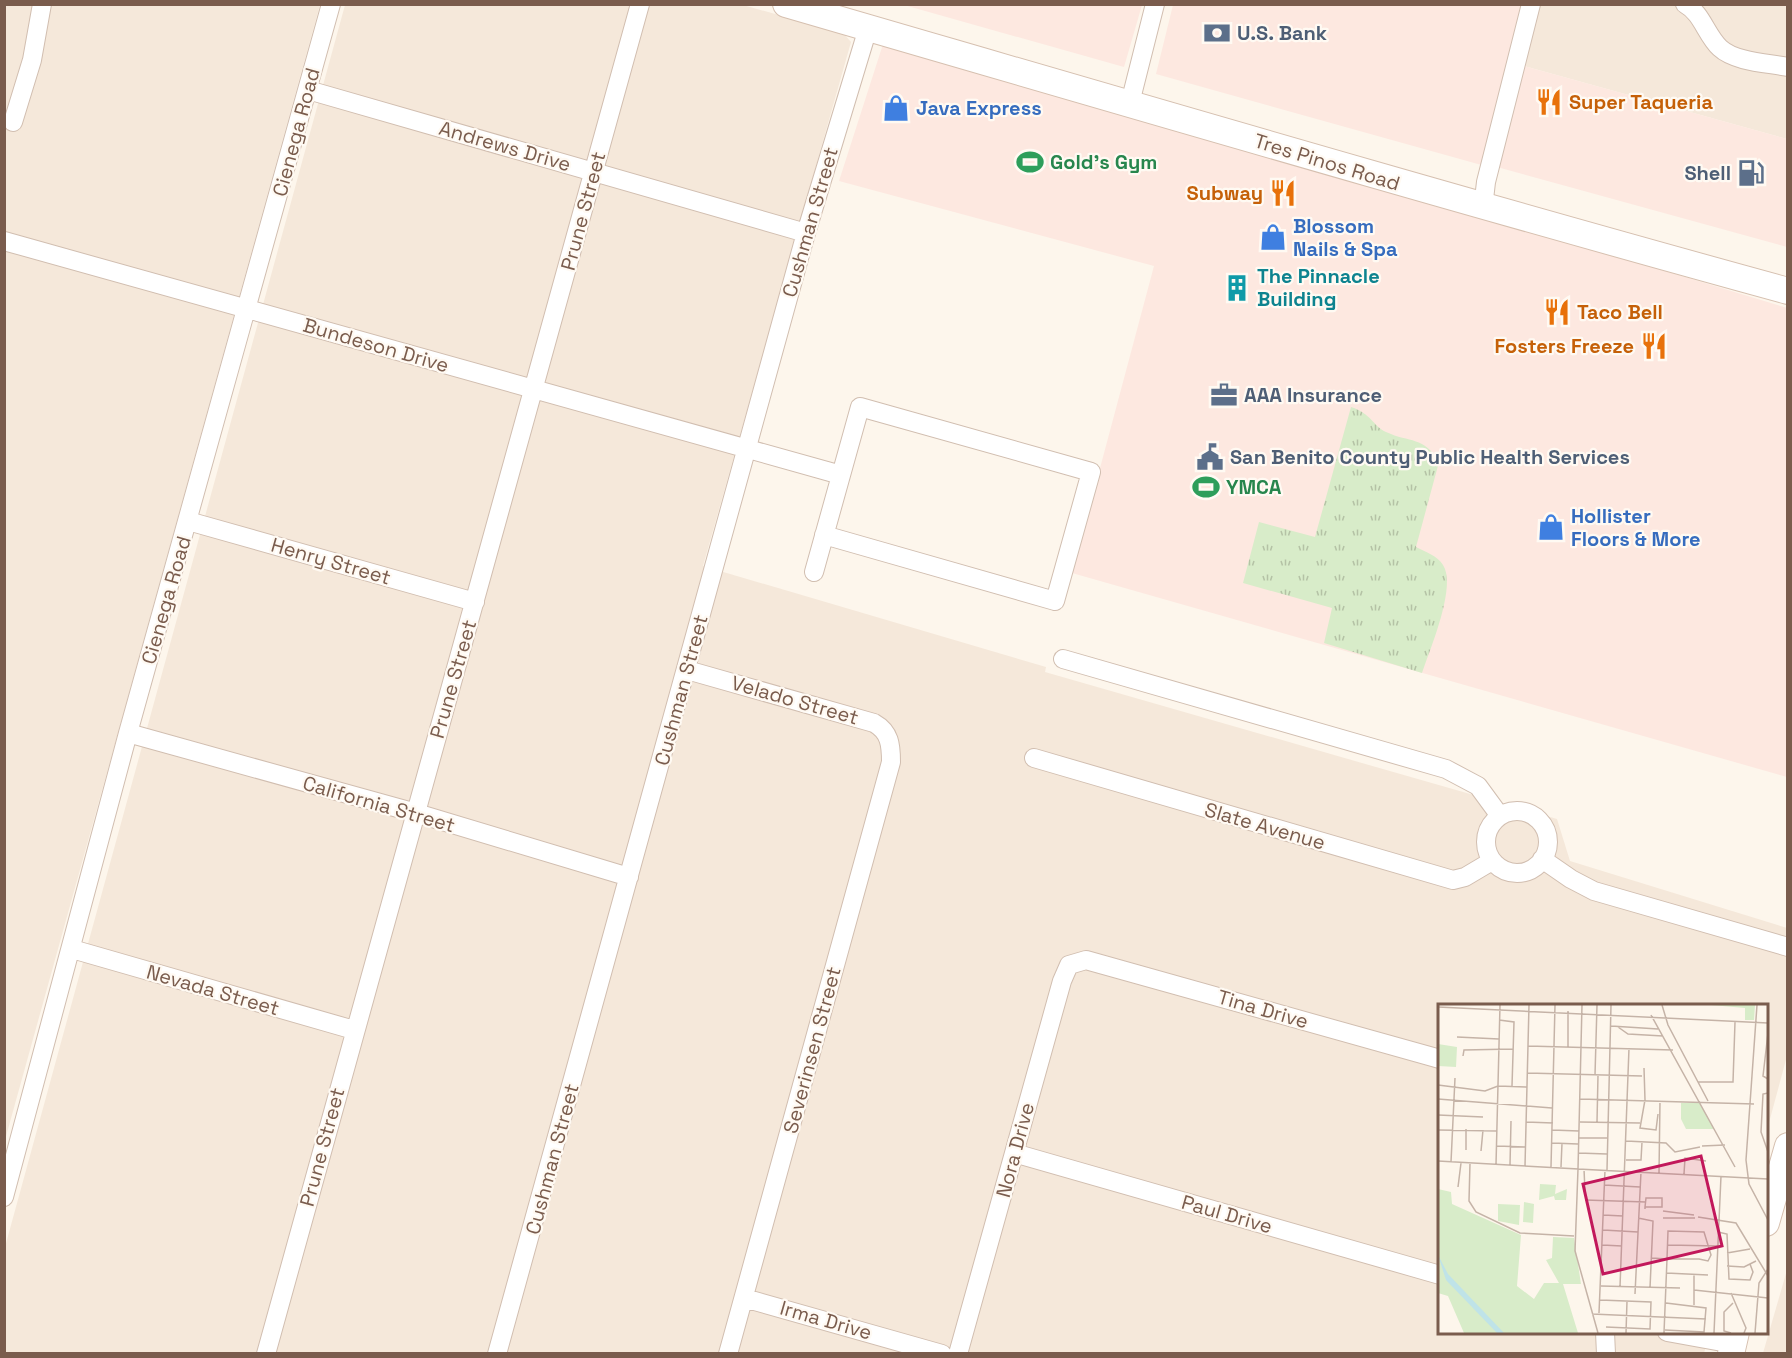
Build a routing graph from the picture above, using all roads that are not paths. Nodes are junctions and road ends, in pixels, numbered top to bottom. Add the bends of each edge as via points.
1 (42, 4) edge
2 (331, 4) edge
3 (640, 4) edge
4 (786, 4) edge
5 (1155, 4) edge
6 (1531, 4) edge
7 (1685, 4) edge
8 (868, 28) junction
9 (1788, 68) edge
10 (308, 90) junction
11 (1130, 103) junction
12 (13, 122) dead end
13 (594, 171) junction
14 (1483, 208) junction
15 (806, 233) junction
16 (4, 241) edge
17 (1788, 291) edge
18 (248, 309) junction
19 (534, 390) junction
20 (747, 449) junction
21 (841, 475) junction
22 (188, 521) junction
23 (824, 536) junction
24 (814, 572) dead end
25 (475, 602) junction
26 (1063, 659) dead end
27 (687, 670) junction
28 (128, 733) junction
29 (891, 745) joint
30 (1034, 758) dead end
31 (416, 813) junction
32 (1500, 816) junction
33 (1542, 859) junction
34 (1492, 861) junction
35 (629, 877) junction
36 (1788, 947) edge
37 (72, 950) junction
38 (1086, 960) joint
39 (354, 1030) junction
40 (1438, 1058) edge
41 (1787, 1147) edge
42 (1014, 1153) junction
43 (4, 1197) edge
44 (1768, 1219) edge
45 (1438, 1274) edge
46 (744, 1298) junction
47 (1605, 1334) edge
48 (1679, 1334) edge
49 (1733, 1343) edge
50 (266, 1353) edge
51 (497, 1353) edge
52 (728, 1353) edge
53 (942, 1353) edge
54 (958, 1353) edge
55 (1606, 1353) edge

1 - 12 street via 32,60
2 - 10 street, Cienega Road
3 - 13 street, Prune Street
4 - 8 main road, Tres Pinos Road
5 - 11 street
6 - 14 street via 1486,182
7 - 9 street via 1725,52
8 - 11 main road, Tres Pinos Road
8 - 15 street, Cushman Street
10 - 13 street, Andrews Drive
10 - 18 street, Cienega Road
11 - 14 main road, Tres Pinos Road
13 - 15 street, Andrews Drive
13 - 19 street, Prune Street
14 - 17 main road, Tres Pinos Road
15 - 20 street, Cushman Street
16 - 18 street, Bundeson Drive
18 - 19 street, Bundeson Drive
18 - 22 street, Cienega Road
19 - 20 street, Bundeson Drive
19 - 25 street, Prune Street
20 - 21 street, Bundeson Drive
20 - 27 street, Cushman Street
21 - 23 street
21 - 23 street via 860,407 1091,472 1055,601
22 - 25 street, Henry Street
22 - 28 street, Cienega Road
23 - 24 street
25 - 31 street, Prune Street
26 - 32 street via 1446,769 1478,786
27 - 29 street, Velado Street via 874,723 885,731
27 - 35 street, Cushman Street
28 - 31 street, California Street
28 - 37 street, Cienega Road
29 - 46 street, Severinsen Street via 891,762
30 - 34 street, Slate Avenue via 1453,880
31 - 35 street, California Street
31 - 39 street, Prune Street
32 - 33 street via 1520,811 1539,821 1547,839
32 - 34 street via 1487,832 1487,852
33 - 34 street via 1536,866 1518,873 1499,868
33 - 36 street via 1594,891
35 - 51 street, Cushman Street
37 - 39 street, Nevada Street
37 - 43 street, Cienega Road
38 - 40 street, Tina Drive
38 - 42 street, Nora Drive via 1069,965 1065,972
39 - 50 street, Prune Street
41 - 44 main road
42 - 45 street, Paul Drive
42 - 54 street, Nora Drive
46 - 52 street, Severinsen Street
46 - 53 street, Irma Drive
47 - 55 street
48 - 49 street

